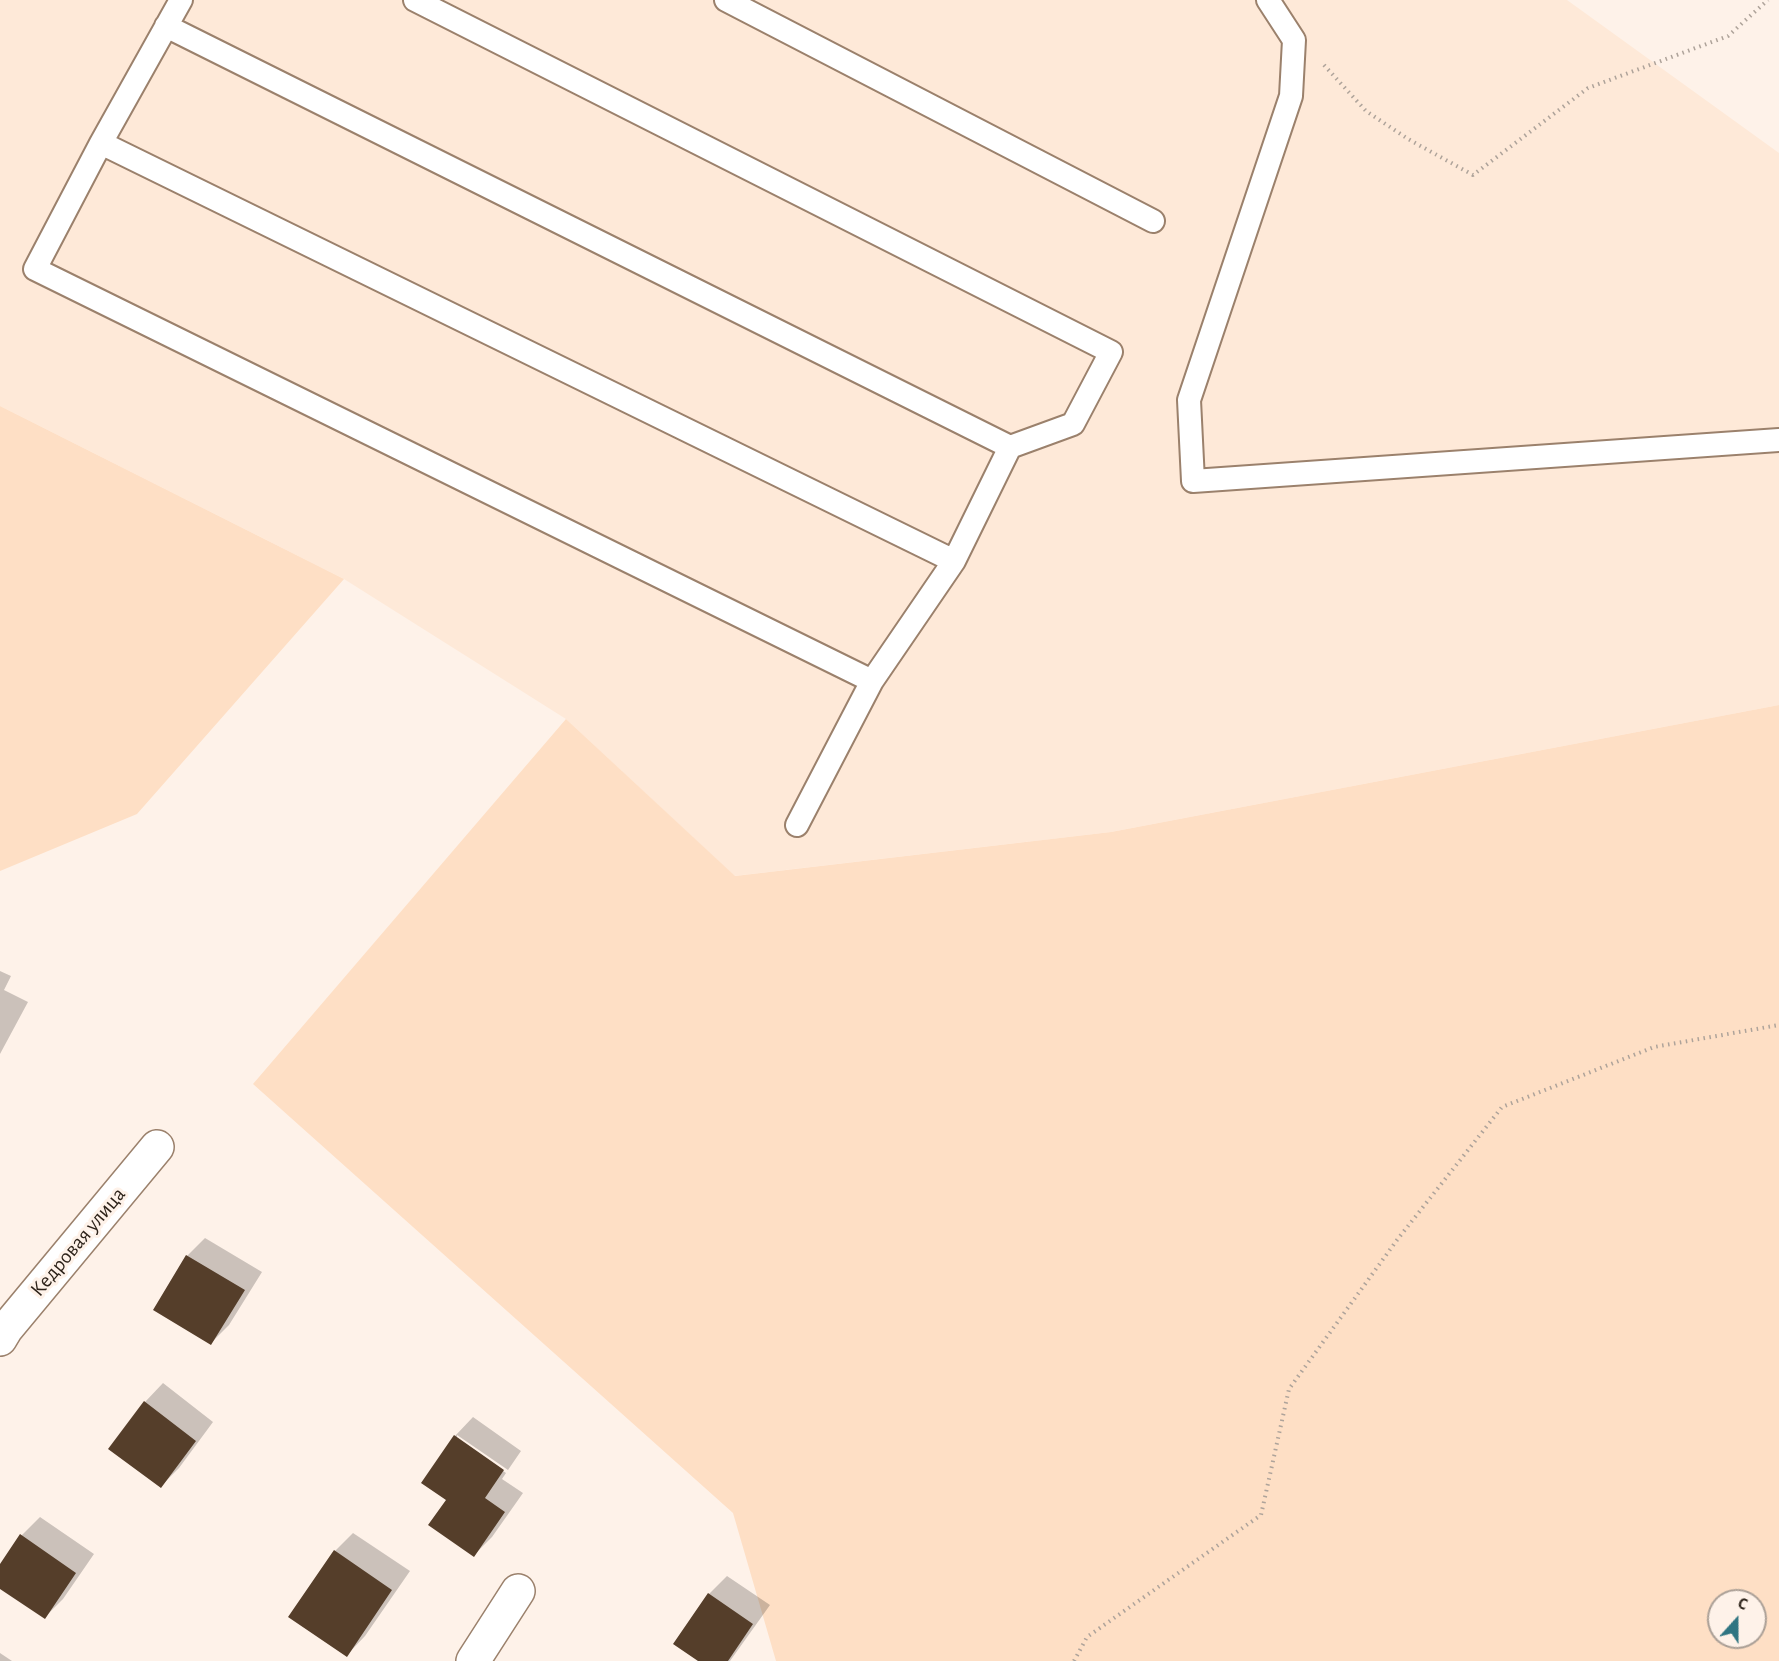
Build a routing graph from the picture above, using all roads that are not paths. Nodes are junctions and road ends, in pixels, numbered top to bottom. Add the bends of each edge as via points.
1 (181, 0) edge
2 (415, 0) edge
3 (728, 0) edge
4 (1268, 0) edge
5 (166, 26) junction
6 (101, 143) junction
7 (1153, 220) dead end
8 (1779, 440) edge
9 (1010, 447) junction
10 (954, 561) junction
11 (872, 681) junction
12 (797, 825) dead end
13 (157, 1147) dead end
14 (0, 1339) edge
15 (518, 1591) dead end
16 (473, 1661) edge

1 - 5 lane
2 - 9 lane via 1111,352 1073,424
3 - 7 lane
4 - 8 lane via 1294,40 1291,96 1189,400 1193,481
5 - 6 lane
5 - 9 lane
6 - 10 lane
6 - 11 lane via 35,269
9 - 10 lane
10 - 11 lane
11 - 12 lane
13 - 14 street, Кедровая улица
15 - 16 street

